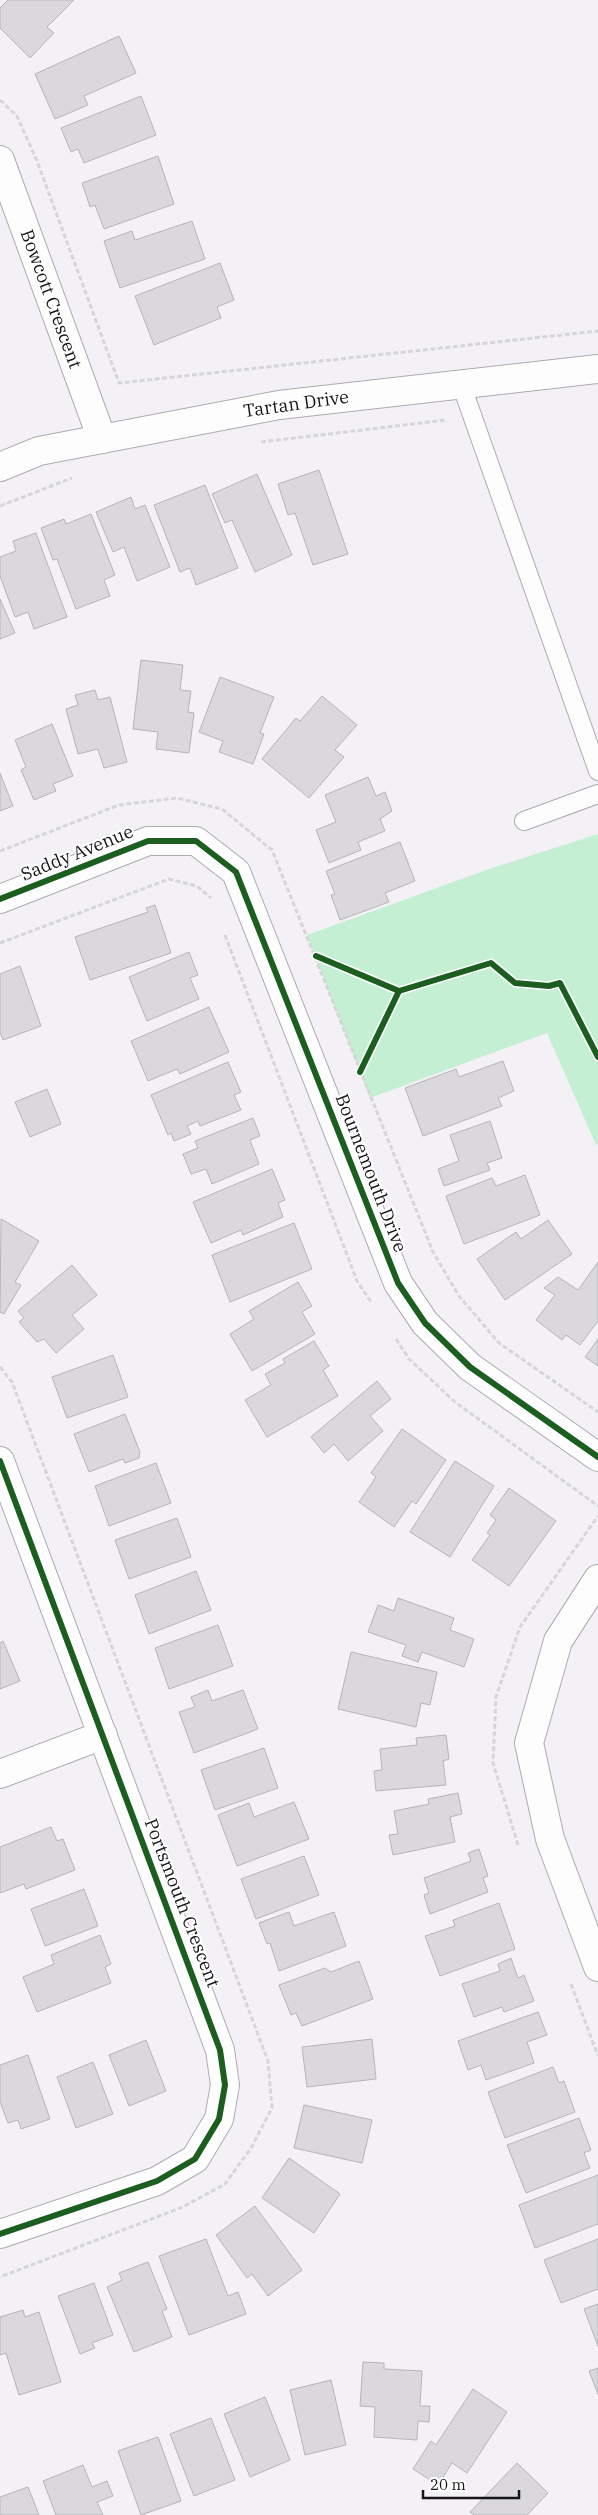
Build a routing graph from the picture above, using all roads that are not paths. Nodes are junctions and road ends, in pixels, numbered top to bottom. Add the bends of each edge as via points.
1 (0, 160) edge
2 (598, 369) edge
3 (460, 384) junction
4 (102, 439) junction
5 (0, 467) edge
6 (598, 771) edge
7 (598, 794) edge
8 (524, 821) dead end
9 (196, 840) joint
10 (0, 899) edge
11 (598, 1457) edge
12 (0, 1461) edge
13 (598, 1579) edge
14 (103, 1735) junction
15 (0, 1774) edge
16 (598, 1967) edge
17 (0, 2234) edge

1 - 4 street, Bowcott Crescent
2 - 3 street, Tartan Drive
3 - 4 street, Tartan Drive via 280,405
3 - 6 lane
4 - 5 street, Tartan Drive via 39,451
7 - 8 lane
9 - 10 street, Saddy Avenue via 148,840
9 - 11 street, Bournemouth Drive via 236,872 398,1283 425,1323 470,1368
12 - 14 street, Portsmouth Crescent
13 - 16 street via 558,1641 529,1743 550,1839
14 - 15 street
14 - 17 street, Portsmouth Crescent via 220,2050 225,2085 219,2119 195,2159 157,2181

